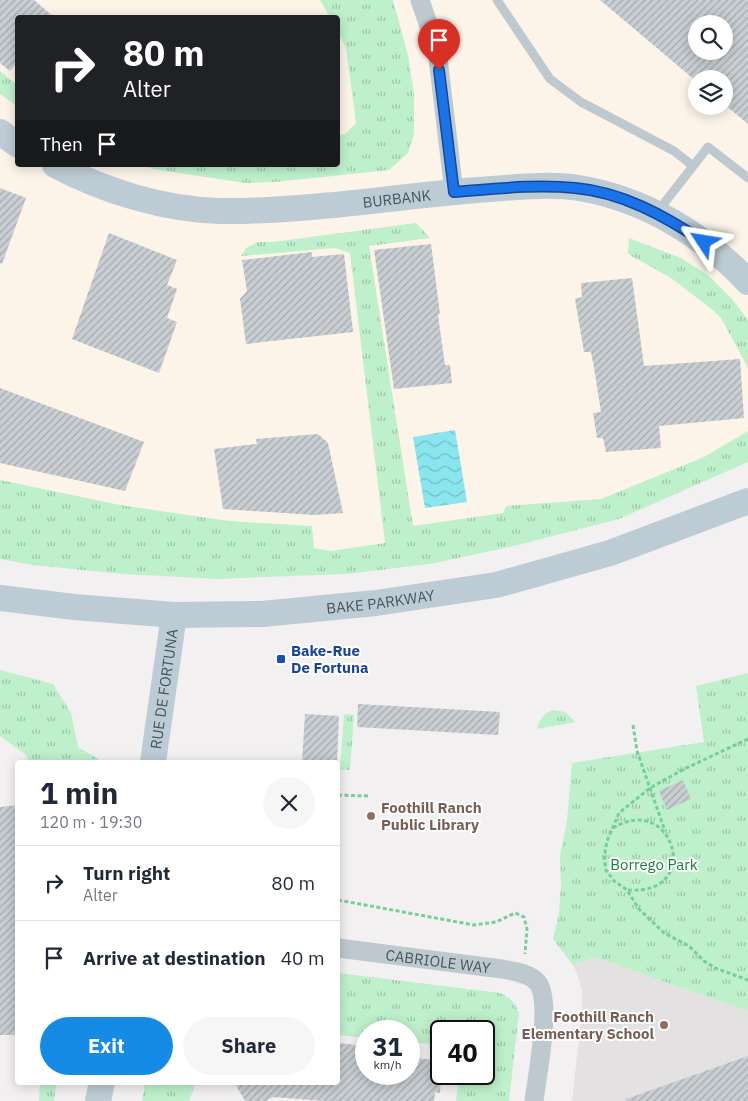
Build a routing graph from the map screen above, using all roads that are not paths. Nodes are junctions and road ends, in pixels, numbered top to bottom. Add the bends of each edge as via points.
1 (420, 0) edge
2 (497, 0) edge
3 (0, 132) edge
4 (15, 143) edge
5 (694, 166) junction
6 (59, 167) edge
7 (748, 178) edge
8 (454, 192) junction
9 (657, 213) junction
10 (748, 282) edge
11 (748, 501) edge
12 (0, 598) edge
13 (174, 615) junction
14 (154, 760) edge
15 (340, 948) edge
16 (101, 1085) edge
17 (98, 1101) edge
18 (534, 1101) edge

1 - 8 street via 437,50
2 - 5 lane via 550,79 581,102 674,151
3 - 4 street
5 - 7 lane via 708,147
5 - 9 lane
6 - 8 street, BURBANK via 80,178 143,200 200,210 277,210
8 - 9 street, BURBANK via 530,186 577,188 615,196
9 - 10 street, BURBANK via 704,242
11 - 13 street, BAKE PARKWAY via 610,553 496,585 376,603 262,614
12 - 13 street, BAKE PARKWAY
13 - 14 street, RUE DE FORTUNA
15 - 18 street, CABRIOLE WAY via 492,967 530,978 544,998
16 - 17 street

